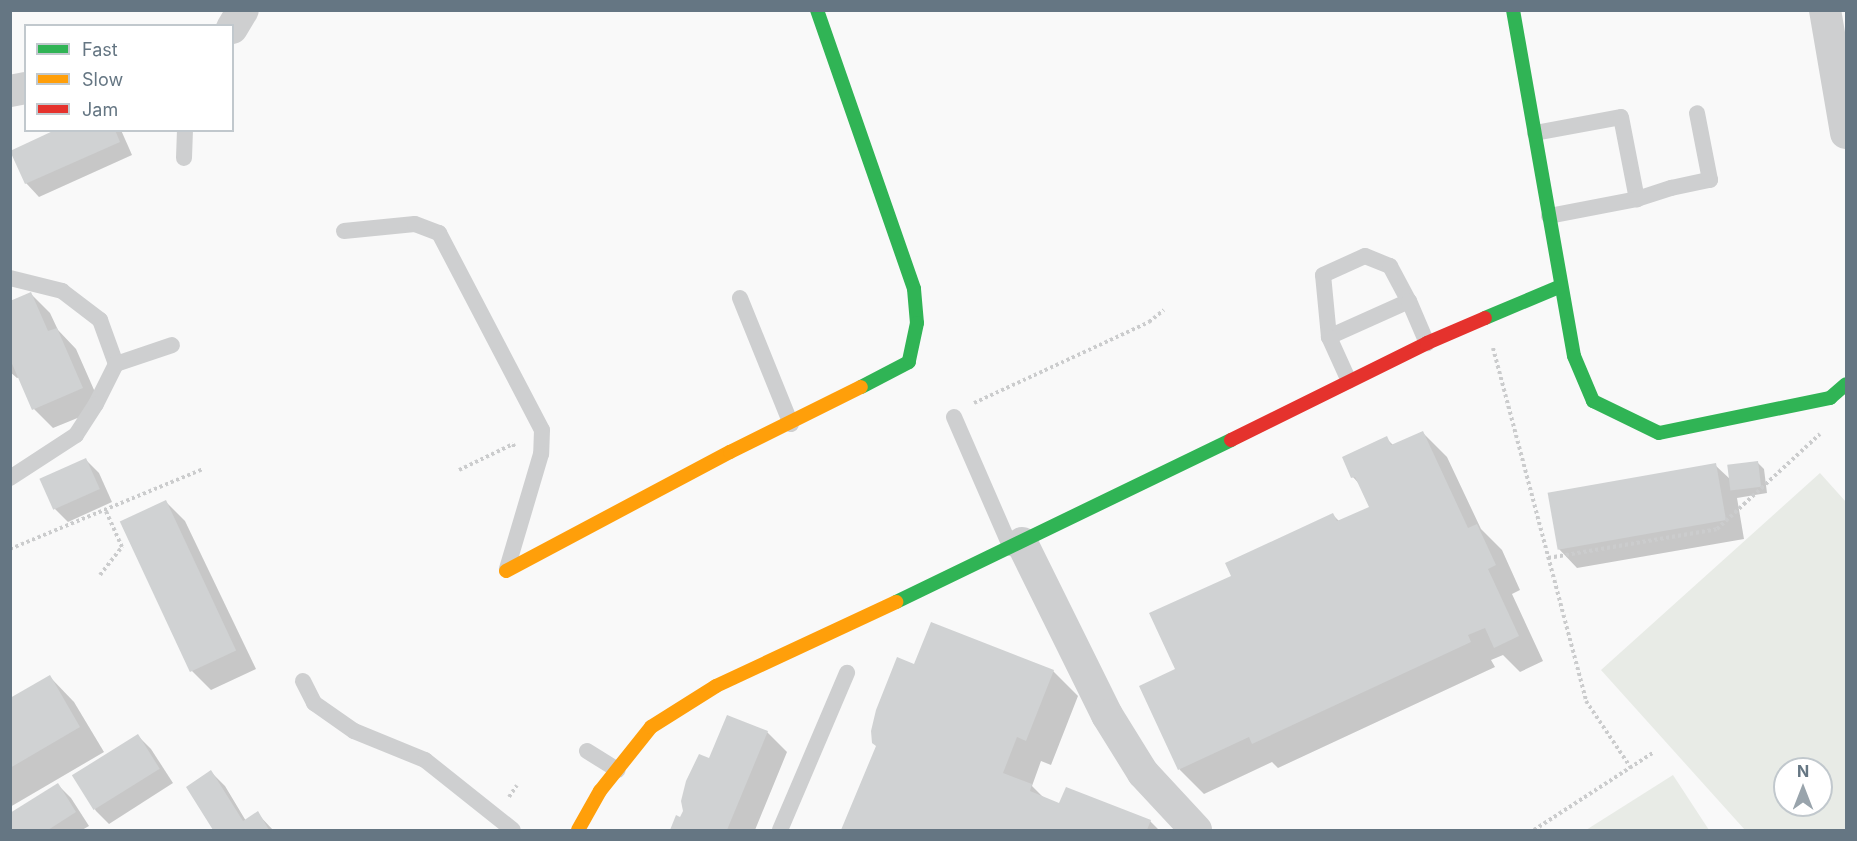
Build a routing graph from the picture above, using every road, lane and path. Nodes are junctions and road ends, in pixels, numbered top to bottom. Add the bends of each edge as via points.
1 (243, 10) edge
2 (817, 10) edge
3 (1513, 10) edge
4 (1825, 10) edge
5 (234, 25) edge
6 (1697, 113) dead end
7 (185, 132) edge
8 (1535, 133) junction
9 (1846, 134) edge
10 (184, 158) dead end
11 (1637, 199) junction
12 (1549, 216) junction
13 (344, 231) dead end
14 (10, 278) edge
15 (1561, 286) junction
16 (740, 298) dead end
17 (1409, 301) junction
18 (1164, 310) dead end
19 (1485, 318) junction
20 (1329, 337) junction
21 (1427, 343) junction
22 (172, 345) dead end
23 (116, 364) junction
24 (1349, 381) junction
25 (1846, 384) edge
26 (954, 417) joint
27 (791, 424) junction
28 (1829, 426) dead end
29 (203, 469) dead end
30 (10, 478) edge
31 (105, 509) junction
32 (1017, 546) junction
33 (10, 549) edge
34 (1548, 558) junction
35 (506, 571) joint
36 (100, 574) dead end
37 (847, 673) dead end
38 (303, 681) dead end
39 (587, 751) dead end
40 (1654, 752) dead end
41 (1631, 768) junction
42 (617, 770) junction
43 (513, 831) edge
44 (578, 831) edge
45 (780, 831) edge
46 (1196, 831) edge
47 (1534, 831) edge

1 - 5 street
2 - 27 street via 914,289 917,323 909,362
3 - 8 street
4 - 9 street
6 - 11 lane via 1710,180
7 - 10 lane
8 - 11 lane via 1620,117
8 - 12 street
11 - 12 lane
12 - 15 street
13 - 35 lane via 415,224 439,232 542,430 541,454
14 - 23 lane via 62,291 100,320
15 - 19 street
15 - 25 street via 1574,357 1593,401 1659,433 1830,398
16 - 27 lane
17 - 20 lane
17 - 20 lane via 1390,266 1365,256 1323,275
17 - 21 lane
18 - 26 path via 1149,322 980,398
19 - 21 street
19 - 34 path
20 - 24 lane
21 - 24 street
22 - 23 lane
23 - 30 lane via 75,435
24 - 32 street
26 - 32 lane
27 - 35 street via 730,452
28 - 34 path via 1717,529
29 - 31 path
31 - 33 path
31 - 36 path via 122,547
32 - 42 street via 716,686 651,727
32 - 46 street via 1107,715 1143,773
34 - 41 path via 1586,701
37 - 45 lane
38 - 43 lane via 314,703 354,731 425,760
39 - 42 lane
40 - 41 path
41 - 47 path
42 - 44 street

